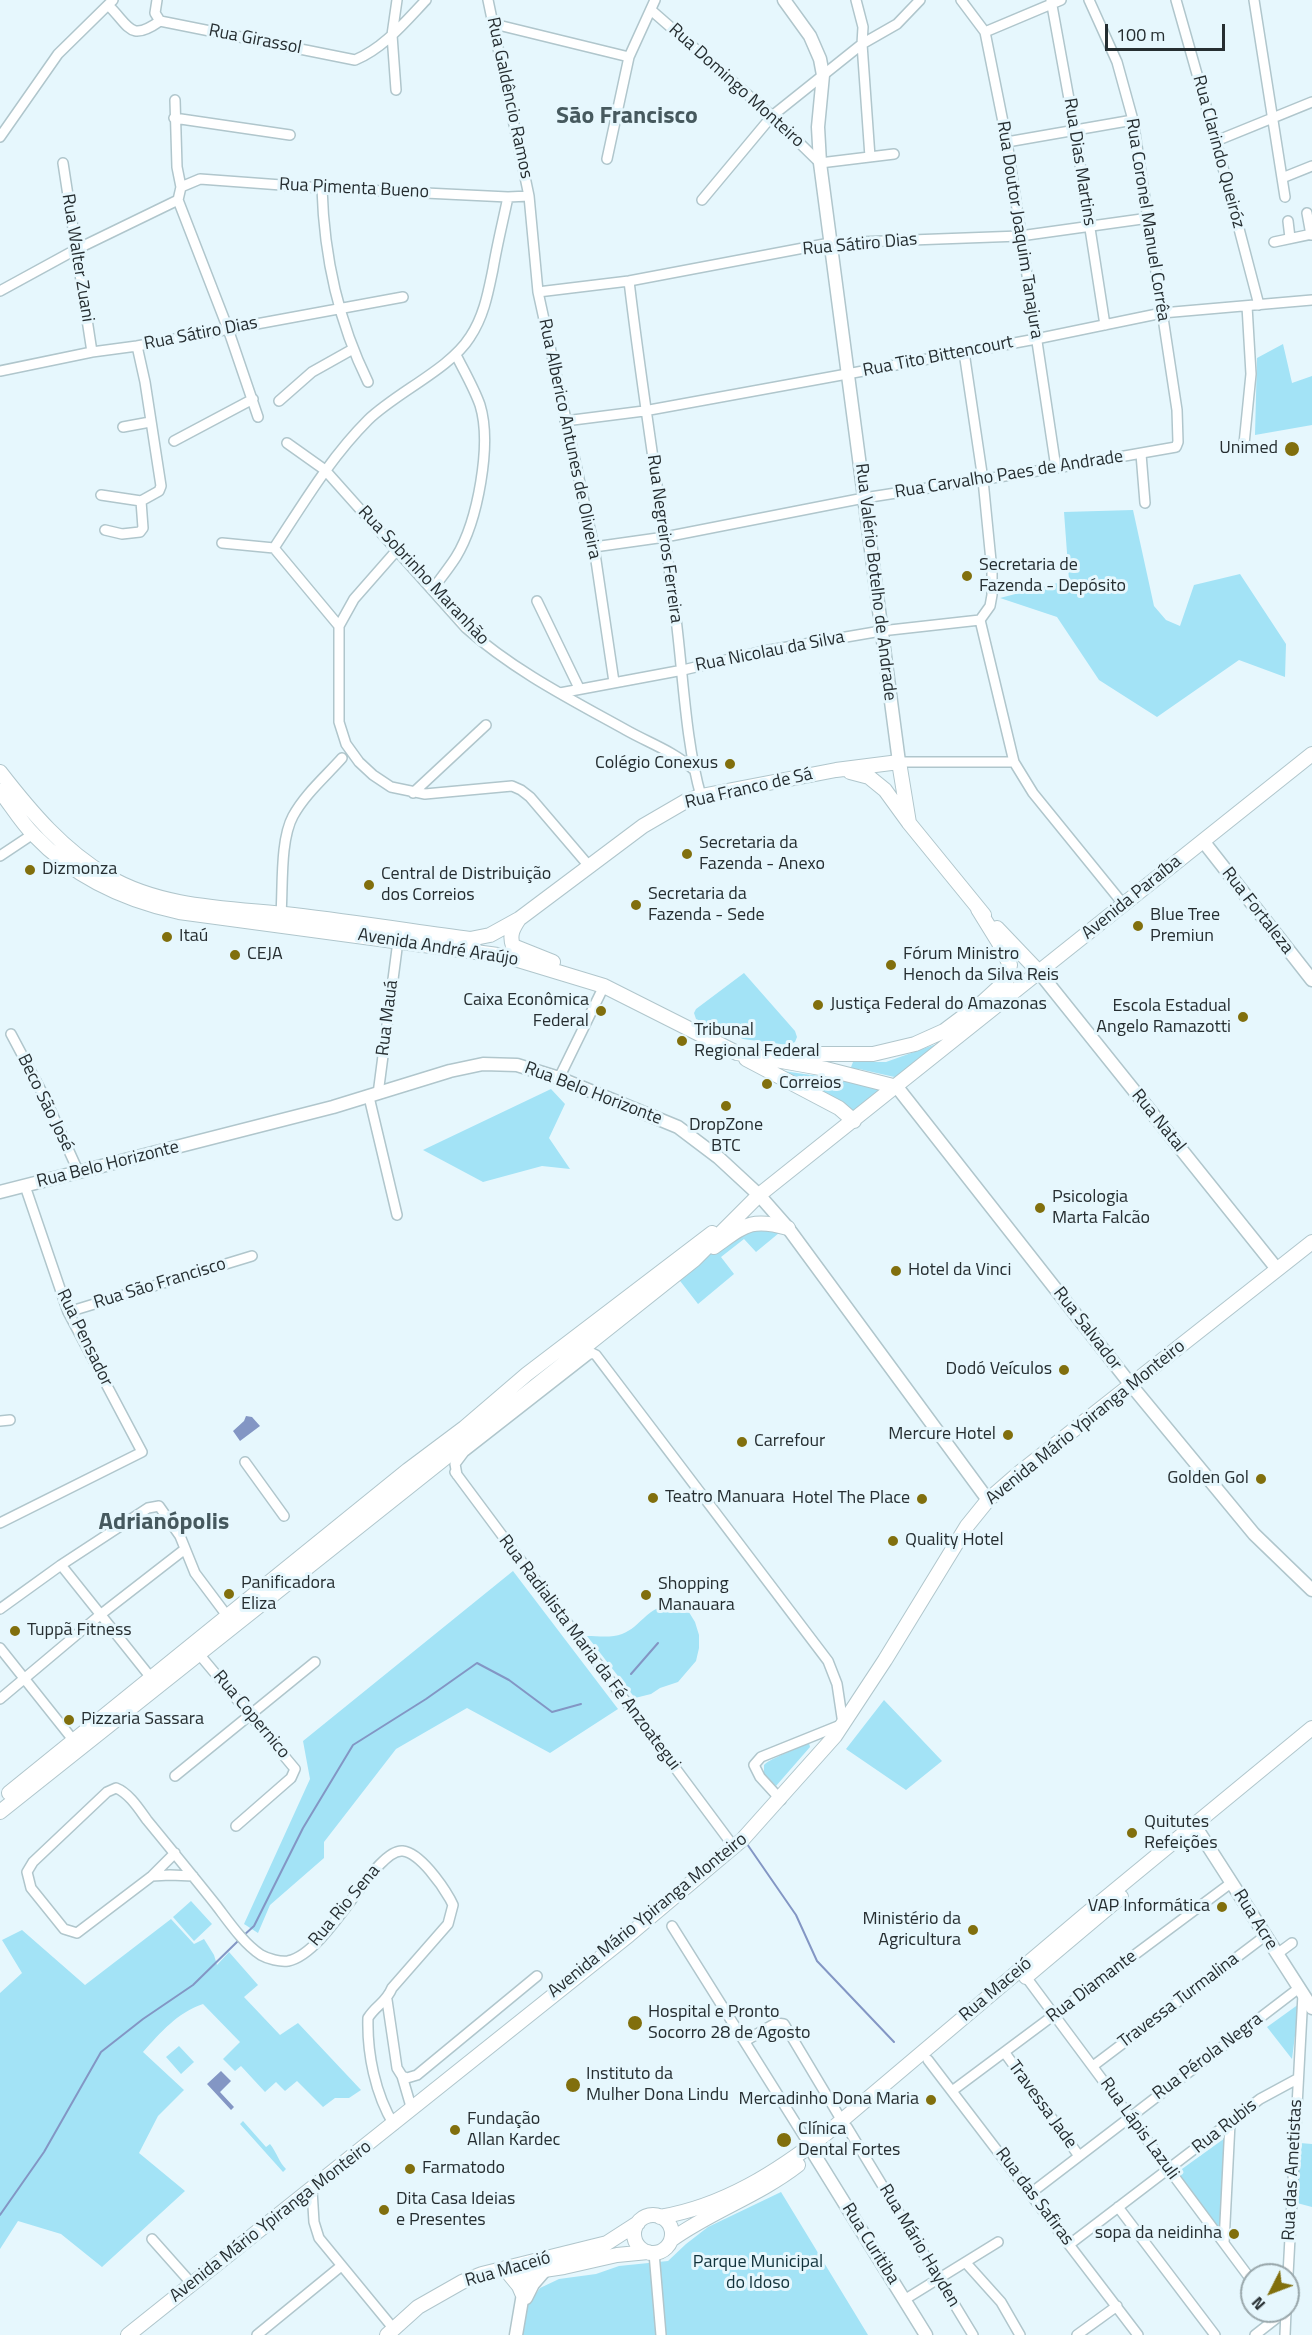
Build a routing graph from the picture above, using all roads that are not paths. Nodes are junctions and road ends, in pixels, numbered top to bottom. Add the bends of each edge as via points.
1 (157, 0) edge
2 (397, 0) edge
3 (426, 0) edge
4 (488, 0) edge
5 (655, 0) edge
6 (784, 0) edge
7 (856, 0) edge
8 (920, 0) edge
9 (961, 0) edge
10 (1089, 0) edge
11 (1176, 0) edge
12 (1254, 0) edge
13 (1055, 1) edge
14 (111, 3) edge
15 (651, 10) junction
16 (160, 21) junction
17 (494, 24) junction
18 (986, 32) junction
19 (392, 35) junction
20 (862, 44) junction
21 (629, 57) junction
22 (823, 75) junction
23 (396, 90) dead end
24 (175, 100) dead end
25 (1312, 102) edge
26 (772, 116) junction
27 (174, 118) junction
28 (1272, 119) junction
29 (1132, 120) junction
30 (1075, 132) junction
31 (290, 135) dead end
32 (0, 137) edge
33 (1216, 141) junction
34 (1007, 142) junction
35 (894, 154) dead end
36 (870, 157) junction
37 (607, 159) dead end
38 (63, 163) dead end
39 (820, 163) junction
40 (1312, 166) edge
41 (1282, 178) junction
42 (181, 187) junction
43 (322, 188) junction
44 (529, 196) junction
45 (508, 197) junction
46 (1286, 197) dead end
47 (178, 200) junction
48 (702, 200) dead end
49 (1307, 213) dead end
50 (1149, 218) junction
51 (1288, 221) dead end
52 (1090, 226) junction
53 (1311, 234) edge
54 (1020, 236) junction
55 (1290, 238) junction
56 (1274, 242) dead end
57 (830, 243) junction
58 (75, 250) junction
59 (628, 281) junction
60 (0, 291) edge
61 (538, 291) junction
62 (403, 297) dead end
63 (1312, 300) edge
64 (1259, 305) junction
65 (1247, 306) junction
66 (338, 307) junction
67 (1161, 313) junction
68 (1105, 325) junction
69 (228, 329) junction
70 (1036, 339) junction
71 (137, 346) junction
72 (352, 349) junction
73 (92, 352) junction
74 (964, 352) junction
75 (456, 355) junction
76 (0, 371) edge
77 (847, 374) junction
78 (368, 382) dead end
79 (254, 399) junction
80 (279, 400) dead end
81 (644, 411) junction
82 (258, 417) dead end
83 (565, 421) junction
84 (150, 422) junction
85 (123, 427) dead end
86 (174, 441) dead end
87 (287, 443) dead end
88 (1244, 444) dead end
89 (1176, 447) joint
90 (1141, 454) junction
91 (1056, 468) junction
92 (326, 470) junction
93 (982, 480) junction
94 (101, 495) dead end
95 (864, 498) junction
96 (141, 501) junction
97 (1145, 503) dead end
98 (105, 530) dead end
99 (665, 537) junction
100 (222, 543) dead end
101 (594, 547) junction
102 (274, 548) junction
103 (397, 550) junction
104 (432, 590) junction
105 (537, 601) dead end
106 (980, 620) junction
107 (339, 626) junction
108 (881, 631) junction
109 (683, 670) junction
110 (614, 682) junction
111 (579, 688) junction
112 (560, 693) junction
113 (486, 725) dead end
114 (1312, 754) edge
115 (342, 758) dead end
116 (899, 762) junction
117 (1014, 762) junction
118 (693, 769) junction
119 (836, 770) junction
120 (0, 772) edge
121 (0, 791) edge
122 (413, 793) junction
123 (701, 796) junction
124 (909, 824) junction
125 (33, 834) junction
126 (1203, 841) junction
127 (0, 856) edge
128 (589, 866) junction
129 (1124, 905) junction
130 (978, 909) junction
131 (281, 914) junction
132 (519, 918) junction
133 (470, 939) joint
134 (398, 941) junction
135 (1040, 972) junction
136 (1312, 981) edge
137 (598, 983) junction
138 (11, 1034) dead end
139 (737, 1053) junction
140 (794, 1062) junction
141 (559, 1078) junction
142 (897, 1087) junction
143 (374, 1096) junction
144 (854, 1121) junction
145 (79, 1173) junction
146 (25, 1186) junction
147 (0, 1192) edge
148 (759, 1195) junction
149 (397, 1215) dead end
150 (729, 1222) junction
151 (788, 1228) junction
152 (1312, 1242) edge
153 (252, 1256) dead end
154 (694, 1260) junction
155 (1277, 1269) junction
156 (68, 1312) junction
157 (1131, 1385) junction
158 (521, 1408) junction
159 (506, 1409) junction
160 (482, 1433) junction
161 (445, 1458) junction
162 (245, 1462) dead end
163 (456, 1475) junction
164 (988, 1500) junction
165 (284, 1516) dead end
166 (0, 1523) edge
167 (185, 1549) junction
168 (61, 1565) junction
169 (1312, 1590) edge
170 (0, 1609) edge
171 (100, 1615) junction
172 (228, 1617) junction
173 (0, 1648) edge
174 (199, 1654) junction
175 (315, 1662) dead end
176 (22, 1678) junction
177 (152, 1679) junction
178 (0, 1699) edge
179 (251, 1714) junction
180 (843, 1724) junction
181 (1312, 1728) edge
182 (1312, 1739) edge
183 (74, 1741) junction
184 (175, 1776) dead end
185 (0, 1800) edge
186 (781, 1800) junction
187 (0, 1812) edge
188 (236, 1826) dead end
189 (1199, 1832) junction
190 (734, 1847) junction
191 (175, 1853) junction
192 (152, 1876) junction
193 (193, 1876) junction
194 (1231, 1882) junction
195 (672, 1926) dead end
196 (1265, 1936) junction
197 (1292, 1942) dead end
198 (1277, 1954) junction
199 (537, 1976) dead end
200 (1026, 1977) junction
201 (1301, 1991) junction
202 (387, 2000) junction
203 (1312, 2007) edge
204 (1055, 2016) junction
205 (745, 2041) junction
206 (1005, 2053) junction
207 (928, 2060) junction
208 (1093, 2066) junction
209 (402, 2076) junction
210 (1297, 2079) junction
211 (952, 2091) junction
212 (412, 2110) junction
213 (1130, 2117) junction
214 (1230, 2123) junction
215 (845, 2124) junction
216 (394, 2125) junction
217 (812, 2150) junction
218 (1079, 2156) junction
219 (1169, 2170) junction
220 (312, 2190) junction
221 (753, 2190) junction
222 (1031, 2193) junction
223 (1119, 2207) junction
224 (660, 2217) junction
225 (638, 2223) junction
226 (152, 2239) dead end
227 (671, 2240) junction
228 (998, 2242) dead end
229 (1224, 2242) junction
230 (1070, 2244) junction
231 (651, 2252) junction
232 (966, 2263) junction
233 (1289, 2263) edge
234 (543, 2264) junction
235 (1240, 2264) edge
236 (340, 2267) junction
237 (530, 2272) junction
238 (510, 2275) junction
239 (938, 2279) junction
240 (192, 2284) junction
241 (522, 2300) junction
242 (904, 2300) junction
243 (1117, 2306) junction
244 (1269, 2323) edge
245 (135, 2333) edge
246 (393, 2333) edge
247 (257, 2335) edge
248 (516, 2335) edge
249 (661, 2335) edge
250 (927, 2335) edge
251 (973, 2335) edge
252 (1020, 2335) edge
253 (1077, 2335) edge
254 (1138, 2335) edge
255 (1215, 2335) edge
256 (1255, 2335) edge

1 - 16 street via 155,13
2 - 19 street
3 - 19 street
4 - 17 street, Rua Galdêncio Ramos
5 - 15 street
6 - 22 street via 810,36
7 - 20 street via 863,27
8 - 20 street via 897,24
9 - 18 street, Rua Doutor Joaquim Tanajura
10 - 29 street, Rua Coronel Manuel Corrêa via 1117,62
11 - 33 street, Rua Clarindo Queiróz
12 - 28 street
13 - 18 street
13 - 30 street, Rua Dias Martins
14 - 16 street via 136,32 148,30
14 - 32 street via 67,44
15 - 21 street
15 - 26 street, Rua Domingo Monteiro
16 - 19 street, Rua Girassol via 350,60 363,57
17 - 21 street
17 - 44 street, Rua Galdêncio Ramos
18 - 34 street, Rua Doutor Joaquim Tanajura
19 - 23 street
20 - 22 street
20 - 36 street
21 - 37 street
22 - 26 street
22 - 39 street, Rua Valério Botelho de Andrade via 818,114
24 - 27 street
25 - 28 street
26 - 39 street, Rua Domingo Monteiro
26 - 48 street
27 - 31 street
27 - 42 street
28 - 33 street
28 - 41 street
29 - 30 street
29 - 50 street, Rua Coronel Manuel Corrêa
30 - 34 street
30 - 52 street, Rua Dias Martins
33 - 64 street, Rua Clarindo Queiróz
34 - 54 street, Rua Doutor Joaquim Tanajura
35 - 36 street
36 - 39 street
38 - 58 street, Rua Walter Zuani
39 - 57 street, Rua Valério Botelho de Andrade
40 - 41 street
41 - 46 street
42 - 43 street, Rua Pimenta Bueno via 200,178
42 - 47 street
43 - 45 street, Rua Pimenta Bueno
43 - 66 street via 323,227
44 - 45 street, Rua Pimenta Bueno
44 - 61 street, Rua Alberico Antunes de Oliveira
45 - 75 street via 489,295 470,338
47 - 58 street
47 - 69 street
49 - 53 street
50 - 52 street, Rua Sátiro Dias
50 - 67 street, Rua Coronel Manuel Corrêa
51 - 55 street
52 - 54 street, Rua Sátiro Dias
52 - 68 street, Rua Dias Martins
53 - 55 street
54 - 57 street, Rua Sátiro Dias
54 - 70 street, Rua Doutor Joaquim Tanajura
55 - 56 street
57 - 59 street, Rua Sátiro Dias
57 - 77 street, Rua Valério Botelho de Andrade
58 - 60 street
58 - 73 street, Rua Walter Zuani
59 - 61 street, Rua Sátiro Dias
59 - 81 street, Rua Negreiros Ferreira
61 - 83 street, Rua Alberico Antunes de Oliveira
62 - 66 street, Rua Sátiro Dias
63 - 64 street, Rua Tito Bittencourt
64 - 65 street, Rua Tito Bittencourt
65 - 67 street, Rua Tito Bittencourt
65 - 88 street via 1251,374
66 - 69 street, Rua Sátiro Dias
66 - 72 street
67 - 68 street, Rua Tito Bittencourt
67 - 89 street, Rua Coronel Manuel Corrêa via 1177,410
68 - 70 street, Rua Tito Bittencourt
69 - 71 street, Rua Sátiro Dias
69 - 79 street
70 - 74 street, Rua Tito Bittencourt
70 - 91 street, Rua Doutor Joaquim Tanajura
71 - 73 street, Rua Sátiro Dias
71 - 84 street
72 - 78 street
72 - 80 street via 312,372
73 - 76 street, Rua Sátiro Dias
74 - 77 street, Rua Tito Bittencourt
74 - 93 street
75 - 92 street via 370,419 339,450
75 - 104 street via 480,405 484,452 468,530 457,555
77 - 81 street, Rua Tito Bittencourt
77 - 95 street, Rua Valério Botelho de Andrade
79 - 82 street
79 - 86 street
81 - 83 street, Rua Tito Bittencourt
81 - 99 street, Rua Negreiros Ferreira
83 - 101 street, Rua Alberico Antunes de Oliveira
84 - 85 street
84 - 96 street via 161,486
87 - 92 street, Rua Sobrinho Maranhão
89 - 90 street, Rua Carvalho Paes de Andrade
90 - 91 street, Rua Carvalho Paes de Andrade
90 - 97 street
91 - 93 street, Rua Carvalho Paes de Andrade
92 - 102 street
92 - 103 street, Rua Sobrinho Maranhão
93 - 95 street, Rua Carvalho Paes de Andrade
93 - 106 street via 992,595
94 - 96 street
95 - 99 street, Rua Carvalho Paes de Andrade
95 - 108 street, Rua Valério Botelho de Andrade
96 - 98 street via 140,532 122,534
99 - 101 street, Rua Carvalho Paes de Andrade
99 - 109 street, Rua Negreiros Ferreira
100 - 102 street
101 - 110 street, Rua Alberico Antunes de Oliveira
102 - 107 street
103 - 104 street, Rua Sobrinho Maranhão
103 - 107 street via 354,599
104 - 112 street, Rua Sobrinho Maranhão via 485,645
105 - 111 street
106 - 108 street, Rua Nicolau da Silva
106 - 117 street
107 - 122 street via 339,722 346,744 373,776 392,788
108 - 109 street, Rua Nicolau da Silva
108 - 116 street, Rua Valério Botelho de Andrade
109 - 110 street, Rua Nicolau da Silva
109 - 118 street, Rua Negreiros Ferreira
110 - 111 street, Rua Nicolau da Silva
111 - 112 street, Rua Nicolau da Silva
112 - 118 street, Rua Sobrinho Maranhão via 678,756
113 - 122 street
114 - 126 main road, Avenida Paraíba
115 - 131 street via 292,818 285,842
116 - 117 street, Rua Franco de Sá
116 - 119 main road, Rua Franco de Sá
116 - 124 main road, Rua Valério Botelho de Andrade
117 - 129 street via 1033,793
118 - 123 street, Rua Negreiros Ferreira
119 - 123 main road, Rua Franco de Sá
119 - 124 main road via 859,773 877,782
120 - 131 main road, Avenida André Araújo via 44,827 108,877 158,898
121 - 125 main road, Avenida André Araújo
122 - 128 street via 512,786 530,797
123 - 128 main road, Rua Franco de Sá via 660,815
124 - 130 main road, Rua Valério Botelho de Andrade
125 - 127 street
125 - 134 main road, Avenida André Araújo via 81,874 150,906
126 - 129 main road, Avenida Paraíba
126 - 136 street, Rua Fortaleza
128 - 132 main road, Rua Franco de Sá
129 - 135 main road, Avenida Paraíba
130 - 135 main road, Rua Valério Botelho de Andrade
130 - 140 main road via 1010,964 1007,980 984,1001 944,1031 915,1044 873,1054 813,1054
131 - 133 main road, Avenida André Araújo
132 - 133 main road, Rua Franco de Sá via 490,935
132 - 137 main road via 512,930 513,946
134 - 137 main road, Avenida André Araújo via 505,956
134 - 143 street, Rua Mauá
135 - 142 main road, Avenida Paraíba
135 - 155 street, Rua Natal
137 - 139 main road, Avenida André Araújo
137 - 141 street
138 - 145 street, Beco São José
139 - 140 main road, Avenida André Araújo
139 - 144 main road via 839,1107
140 - 142 main road, Avenida André Araújo
141 - 143 street, Rua Belo Horizonte via 517,1065 483,1064
141 - 148 street, Rua Belo Horizonte via 678,1127
142 - 144 main road, Avenida Paraíba
142 - 157 street, Rua Salvador
143 - 145 street, Rua Belo Horizonte
143 - 149 street, Rua Mauá
144 - 148 main road, Avenida Paraíba
145 - 146 street, Rua Belo Horizonte
146 - 147 street, Rua Belo Horizonte
146 - 156 street, Rua Pensador
148 - 150 main road, Avenida Paraíba
148 - 151 street, Rua Belo Horizonte
150 - 154 main road
150 - 172 main road via 698,1241 527,1374
151 - 154 main road via 767,1222 750,1224
151 - 164 street, Rua Belo Horizonte
152 - 155 main road, Avenida Mário Ypiranga Monteiro
153 - 156 street, Rua São Francisco
154 - 159 main road
155 - 157 main road, Avenida Mário Ypiranga Monteiro
156 - 166 street, Rua Pensador via 142,1452
157 - 164 main road, Avenida Mário Ypiranga Monteiro
157 - 169 street, Rua Salvador via 1254,1534
158 - 159 main road
158 - 160 street
158 - 180 street via 594,1353 828,1661 837,1684
159 - 160 main road
160 - 161 main road
160 - 163 street via 458,1459
161 - 163 street, Rua Radialista Maria da Fé Anzoategui
161 - 174 main road
162 - 165 street
163 - 190 street, Rua Radialista Maria da Fé Anzoategui
164 - 180 main road, Avenida Mário Ypiranga Monteiro via 967,1526
167 - 168 street via 159,1506 148,1508
167 - 171 street
167 - 172 street via 195,1573
168 - 170 street
168 - 171 street
171 - 176 street
171 - 177 street
172 - 177 main road
173 - 176 street
174 - 179 street, Rua Copernico
174 - 187 main road
175 - 179 street
176 - 178 street
176 - 183 street
177 - 183 main road
179 - 184 street
179 - 188 street, Rua Copernico via 294,1772
180 - 186 main road, Avenida Mário Ypiranga Monteiro
180 - 186 street via 756,1761 755,1770
181 - 215 main road, Rua Maceió via 1086,1914
182 - 189 main road, Rua Maceió
183 - 185 main road
186 - 190 main road, Avenida Mário Ypiranga Monteiro
189 - 194 street, Rua Acre
189 - 200 main road, Rua Maceió
190 - 212 main road, Avenida Mário Ypiranga Monteiro
191 - 192 street
191 - 192 street, Rua Rio Sena via 129,1797 116,1788 106,1792 27,1872 31,1888 64,1929 72,1933 82,1930
191 - 193 street, Rua Rio Sena
192 - 193 street
193 - 202 street, Rua Rio Sena via 237,1932 262,1956 287,1961 305,1953 334,1924 379,1865 398,1851 410,1853 447,1893 452,1912 440,1936 392,1988
194 - 196 street, Rua Acre
194 - 204 street, Rua Diamante
195 - 205 street, Rua Curitiba
196 - 198 street, Rua Acre
196 - 208 street, Travessa Turmalina
197 - 198 street
198 - 201 street, Rua Acre
199 - 209 street via 417,2075
200 - 204 street, Rua Lápis Lazuli
200 - 207 main road, Rua Maceió
201 - 203 street, Rua Acre
201 - 210 street, Rua das Ametistas
201 - 213 street, Rua Pérola Negra
202 - 209 street via 394,2057
202 - 216 street, Rua Rio Sena via 372,2011 368,2026 373,2069 385,2110
204 - 206 street, Rua Diamante
204 - 208 street, Rua Lápis Lazuli
205 - 215 street, Rua Mário Hayden via 779,2022 783,2024
205 - 217 street, Rua Curitiba
206 - 211 street, Rua Diamante
206 - 218 street, Travessa Jade
207 - 211 street, Rua das Safiras
207 - 215 main road, Rua Maceió
208 - 213 street, Rua Lápis Lazuli
209 - 212 street
210 - 214 street, Rua Rubis via 1271,2092
210 - 233 street, Rua das Ametistas
211 - 222 street, Rua das Safiras
212 - 216 main road, Avenida Mário Ypiranga Monteiro
213 - 218 street, Rua Pérola Negra
213 - 219 street, Rua Lápis Lazuli
214 - 219 street, Rua Rubis
214 - 229 street
215 - 217 main road, Rua Maceió
215 - 239 street, Rua Mário Hayden
216 - 220 main road, Avenida Mário Ypiranga Monteiro
217 - 221 main road, Rua Maceió
217 - 242 street, Rua Curitiba
218 - 222 street, Rua Pérola Negra
219 - 223 street, Rua Rubis
219 - 229 street, Rua Lápis Lazuli
220 - 236 street via 319,2238
220 - 240 main road, Avenida Mário Ypiranga Monteiro
221 - 224 main road, Rua Maceió via 688,2212
221 - 227 main road, Rua Maceió
222 - 230 street, Rua das Safiras
223 - 230 street, Rua Rubis
223 - 255 street
224 - 225 main road via 646,2217
224 - 227 main road via 670,2226
225 - 231 main road via 635,2240
225 - 234 main road, Rua Maceió via 607,2243
226 - 240 street
227 - 231 main road via 664,2249
228 - 232 street
229 - 235 street, Rua Lápis Lazuli
230 - 243 street, Rua das Safiras
231 - 234 main road, Rua Maceió
231 - 249 street
232 - 239 street
232 - 252 street via 1001,2302
234 - 237 main road, Rua Maceió
234 - 241 street
234 - 246 main road, Rua Maceió via 482,2274 462,2282 418,2307
236 - 246 street
236 - 247 street
237 - 238 main road, Rua Maceió
237 - 241 street
238 - 241 main road via 519,2286
238 - 246 main road, Rua Maceió via 483,2282 441,2302
239 - 242 street
239 - 251 street, Rua Mário Hayden
240 - 245 main road, Avenida Mário Ypiranga Monteiro
241 - 248 street
242 - 250 street, Rua Curitiba
243 - 253 street
243 - 254 street, Rua das Safiras
244 - 256 street

